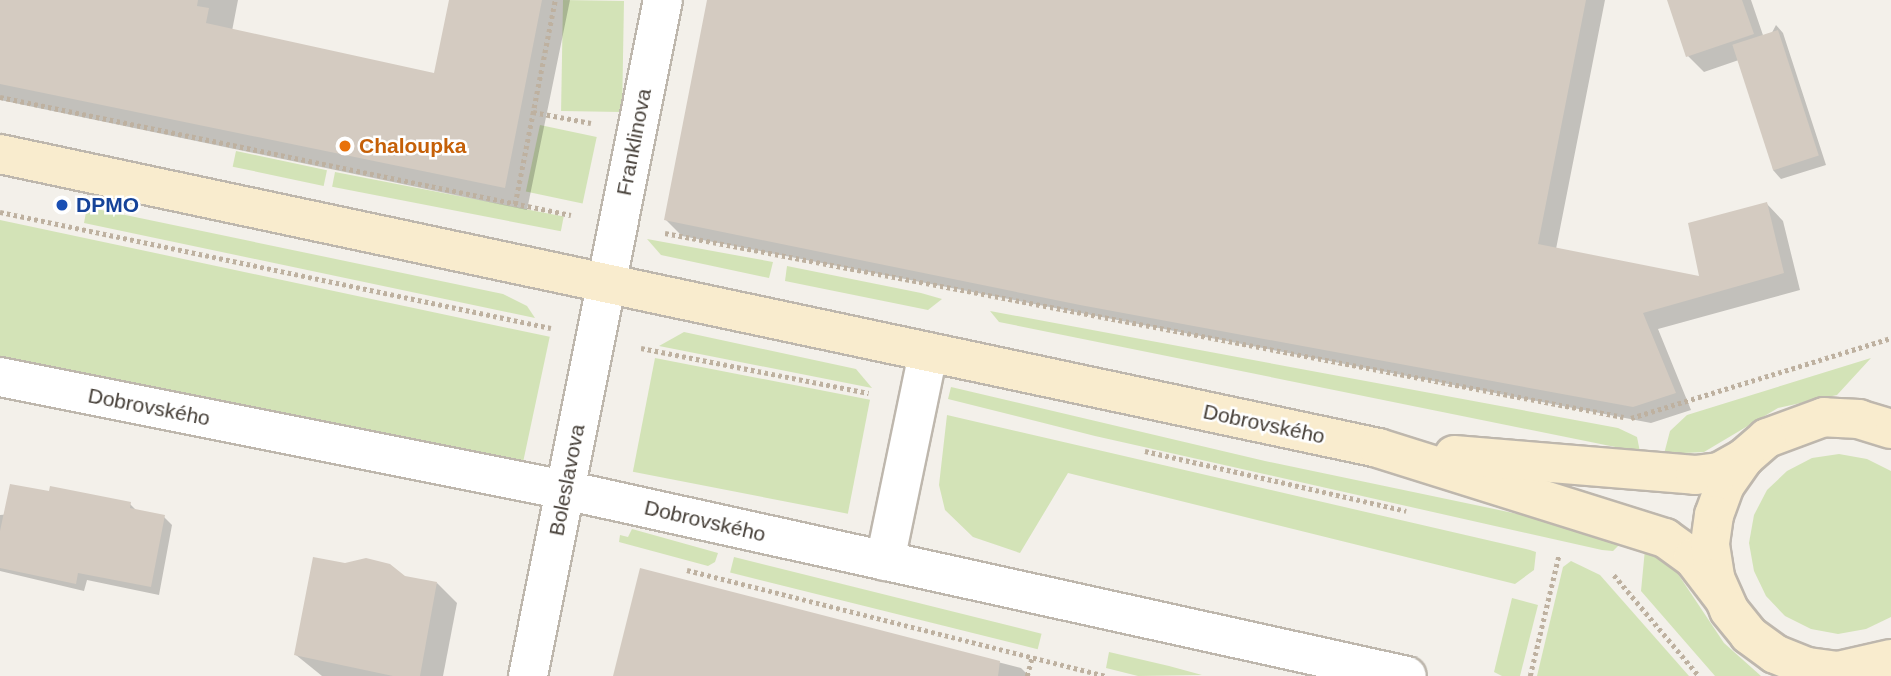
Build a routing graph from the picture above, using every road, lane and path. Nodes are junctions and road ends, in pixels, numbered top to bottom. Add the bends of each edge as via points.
1 (555, 0) edge
2 (663, 0) edge
3 (0, 97) edge
4 (533, 112) junction
5 (636, 132) junction
6 (0, 154) edge
7 (516, 204) junction
8 (0, 212) edge
9 (582, 218) dead end
10 (656, 231) dead end
11 (606, 283) junction
12 (545, 327) dead end
13 (1891, 338) edge
14 (656, 351) dead end
15 (928, 353) junction
16 (0, 377) edge
17 (918, 400) junction
18 (1891, 404) edge
19 (1841, 417) junction
20 (1891, 429) edge
21 (1378, 448) junction
22 (1136, 449) dead end
23 (1744, 458) junction
24 (565, 490) junction
25 (1409, 512) dead end
26 (1559, 546) dead end
27 (885, 561) junction
28 (1606, 565) dead end
29 (675, 567) dead end
30 (1722, 596) junction
31 (1758, 643) junction
32 (1032, 657) junction
33 (1891, 659) edge
34 (528, 676) edge
35 (1027, 676) edge
36 (1107, 676) edge
37 (1407, 676) edge
38 (1530, 676) edge
39 (1699, 676) edge
40 (1791, 676) edge

1 - 4 path
2 - 5 street, Franklinova
3 - 7 path
4 - 5 path
4 - 7 path
5 - 11 street, Franklinova
6 - 11 main road, Dobrovského
7 - 9 path
8 - 12 path
10 - 13 path via 1630,419
11 - 15 main road, Dobrovského
11 - 24 street, Boleslavova
14 - 17 path
15 - 17 street
15 - 21 main road, Dobrovského
16 - 24 street, Dobrovského
17 - 27 street
18 - 19 street via 1866,415
19 - 20 main road
19 - 23 main road via 1812,419 1782,429
21 - 23 main road, Dobrovského via 1673,475 1709,475
21 - 30 main road, Dobrovského via 1665,538 1693,558
22 - 25 path
23 - 30 main road via 1725,485 1711,530 1712,560
24 - 27 street, Dobrovského
24 - 34 street, Boleslavova
26 - 38 path
27 - 37 street, Dobrovského
28 - 39 path
29 - 32 path
30 - 31 main road via 1738,623
31 - 33 main road via 1790,662 1827,670 1855,669
31 - 40 main road
32 - 35 path
32 - 36 path

